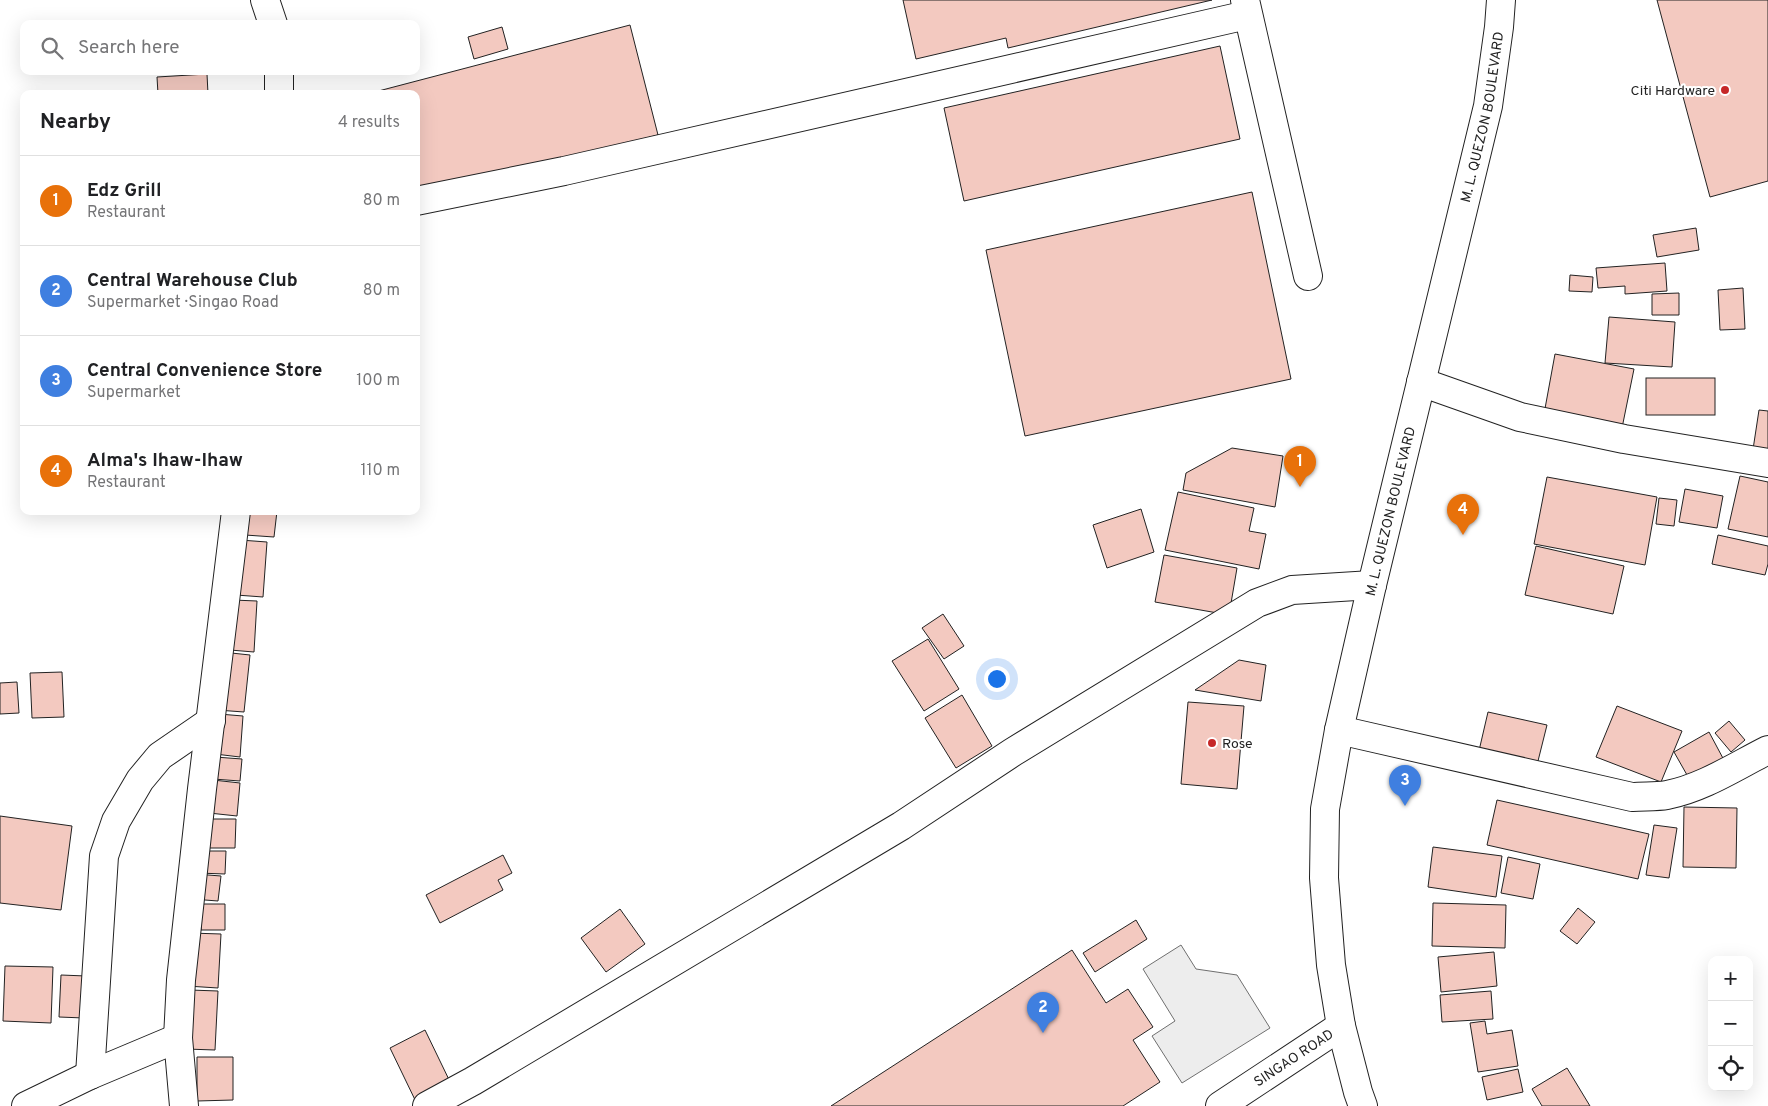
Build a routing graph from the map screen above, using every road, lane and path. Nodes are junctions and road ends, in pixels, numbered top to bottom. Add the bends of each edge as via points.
1 (264, 0) edge
2 (1501, 0) edge
3 (1246, 7) edge
4 (271, 20) edge
5 (279, 75) edge
6 (279, 90) edge
7 (420, 200) edge
8 (1308, 276) dead end
9 (1421, 382) junction
10 (1768, 463) edge
11 (236, 515) edge
12 (1372, 585) junction
13 (211, 721) junction
14 (1339, 730) junction
15 (1768, 750) edge
16 (1341, 1026) junction
17 (178, 1038) junction
18 (90, 1074) junction
19 (26, 1106) edge
20 (184, 1106) edge
21 (427, 1106) edge
22 (1220, 1106) edge
23 (1363, 1106) edge

1 - 4 main road
2 - 9 main road, M. L. QUEZON BOULEVARD via 1488,106
3 - 7 main road via 564,171
3 - 8 main road
5 - 6 main road
9 - 10 main road via 1520,417 1624,439
9 - 12 main road, M. L. QUEZON BOULEVARD
11 - 13 main road
12 - 14 main road, M. L. QUEZON BOULEVARD
12 - 21 main road via 1292,590 1257,603 1013,752 901,826
13 - 17 main road via 181,980
13 - 18 main road via 160,756 140,780 116,821 104,856
14 - 15 main road via 1632,797 1667,795 1688,789
14 - 16 main road, M. L. QUEZON BOULEVARD via 1325,808 1324,878 1331,965
16 - 22 main road, SINGAO ROAD
16 - 23 main road, M. L. QUEZON BOULEVARD
17 - 18 main road
17 - 20 main road
18 - 19 main road

